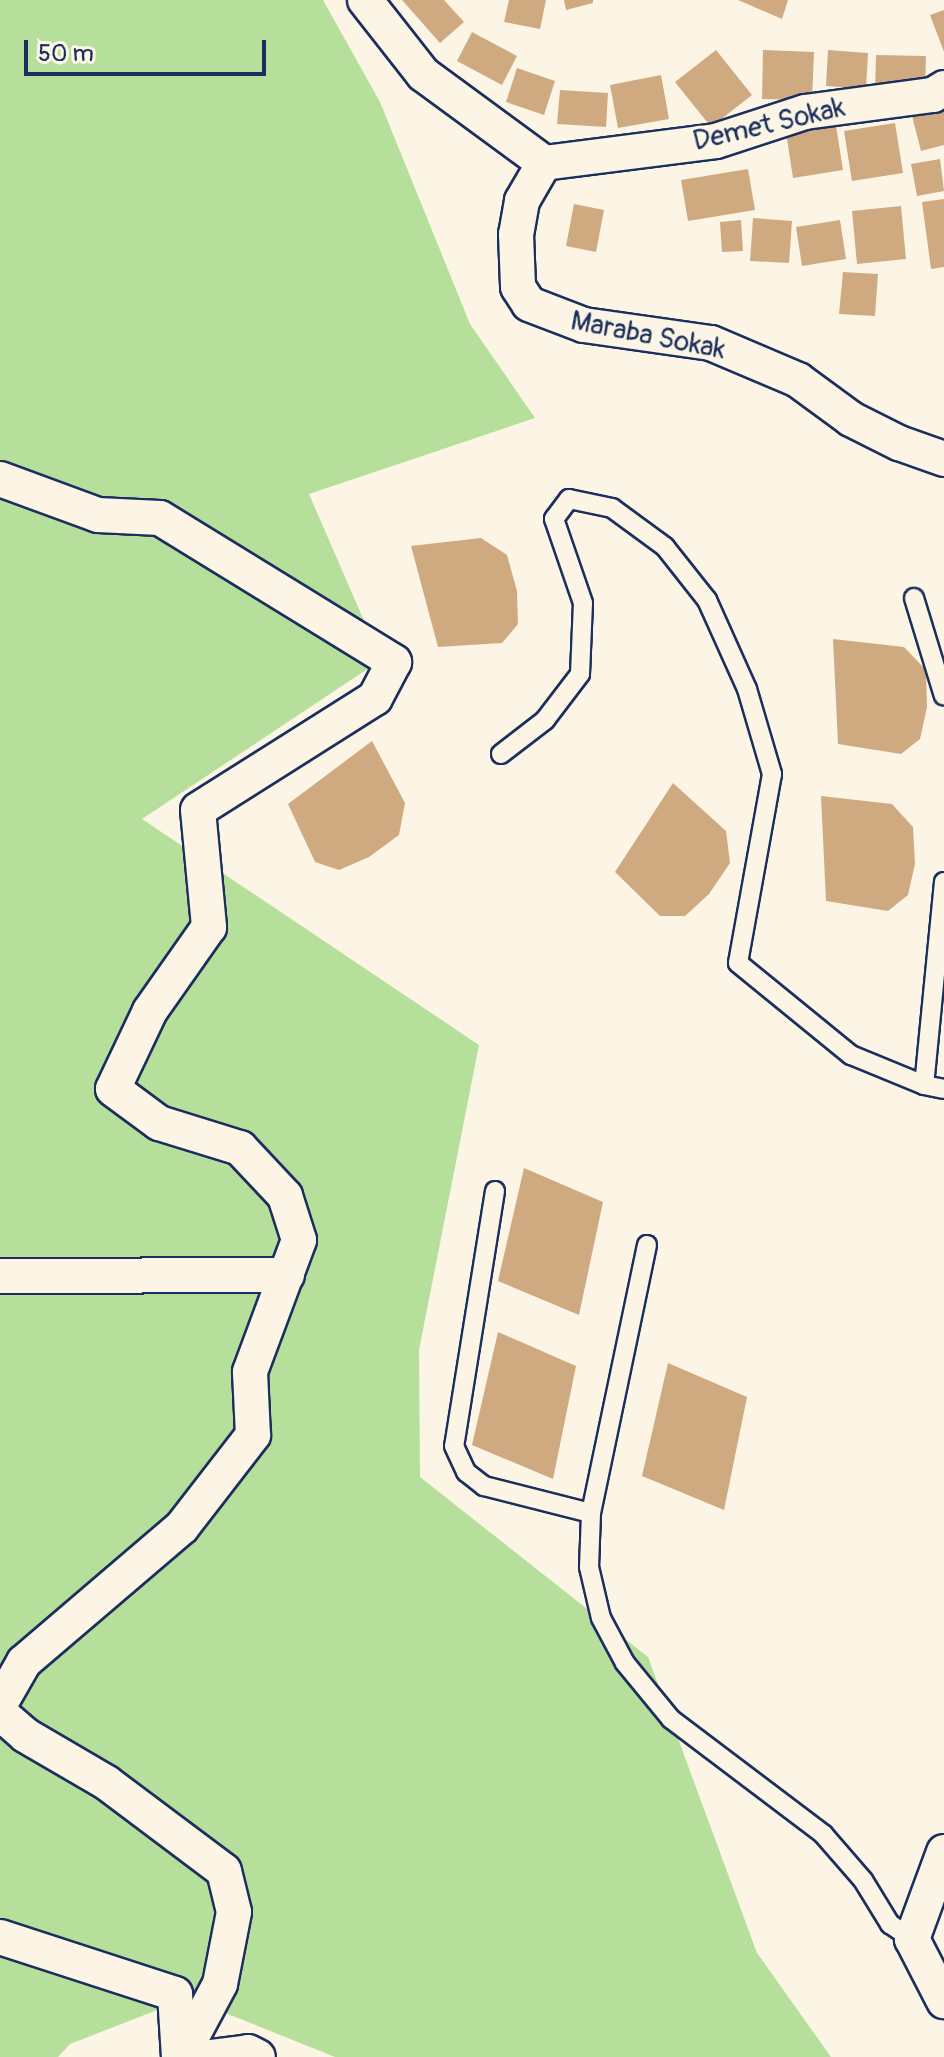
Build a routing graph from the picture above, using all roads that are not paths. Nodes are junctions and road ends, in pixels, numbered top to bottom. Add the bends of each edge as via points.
1 (365, 0) edge
2 (944, 88) edge
3 (544, 163) junction
4 (944, 459) edge
5 (0, 479) edge
6 (914, 598) dead end
7 (944, 696) edge
8 (501, 754) dead end
9 (944, 882) edge
10 (924, 1085) junction
11 (944, 1089) edge
12 (495, 1191) dead end
13 (647, 1245) dead end
14 (287, 1275) junction
15 (0, 1276) edge
16 (591, 1513) junction
17 (0, 1704) edge
18 (0, 1713) edge
19 (944, 1852) edge
20 (0, 1937) edge
21 (912, 1939) junction
22 (944, 2001) edge
23 (180, 2057) edge
24 (210, 2057) edge
25 (258, 2057) edge

1 - 3 street via 423,74
2 - 3 street, Demet Sokak via 933,95 805,112 716,141
3 - 4 street, Maraba Sokak via 522,201 516,234 518,287 529,304 584,325 711,343 798,380 851,419 899,443
5 - 14 street via 98,515 160,518 394,662 375,698 198,810 209,927 150,1011 113,1089 159,1123 240,1148 276,1186 285,1196 299,1240
6 - 7 lane
8 - 10 lane via 545,720 580,674 583,603 554,519 569,499 612,508 665,547 707,600 747,689 772,774 738,963 851,1055
9 - 10 lane
10 - 11 lane
12 - 16 lane via 454,1446 466,1472 484,1486
13 - 16 lane
14 - 15 street
14 - 17 street via 250,1372 253,1435 182,1527 24,1662
16 - 21 lane via 587,1540 593,1594 611,1641 639,1682 697,1743 793,1807 823,1834 863,1880 890,1924
18 - 23 street via 25,1735 107,1783 224,1871 234,1912 220,1984
19 - 21 street
20 - 23 street via 175,1994
21 - 22 street
24 - 25 street via 248,2052

